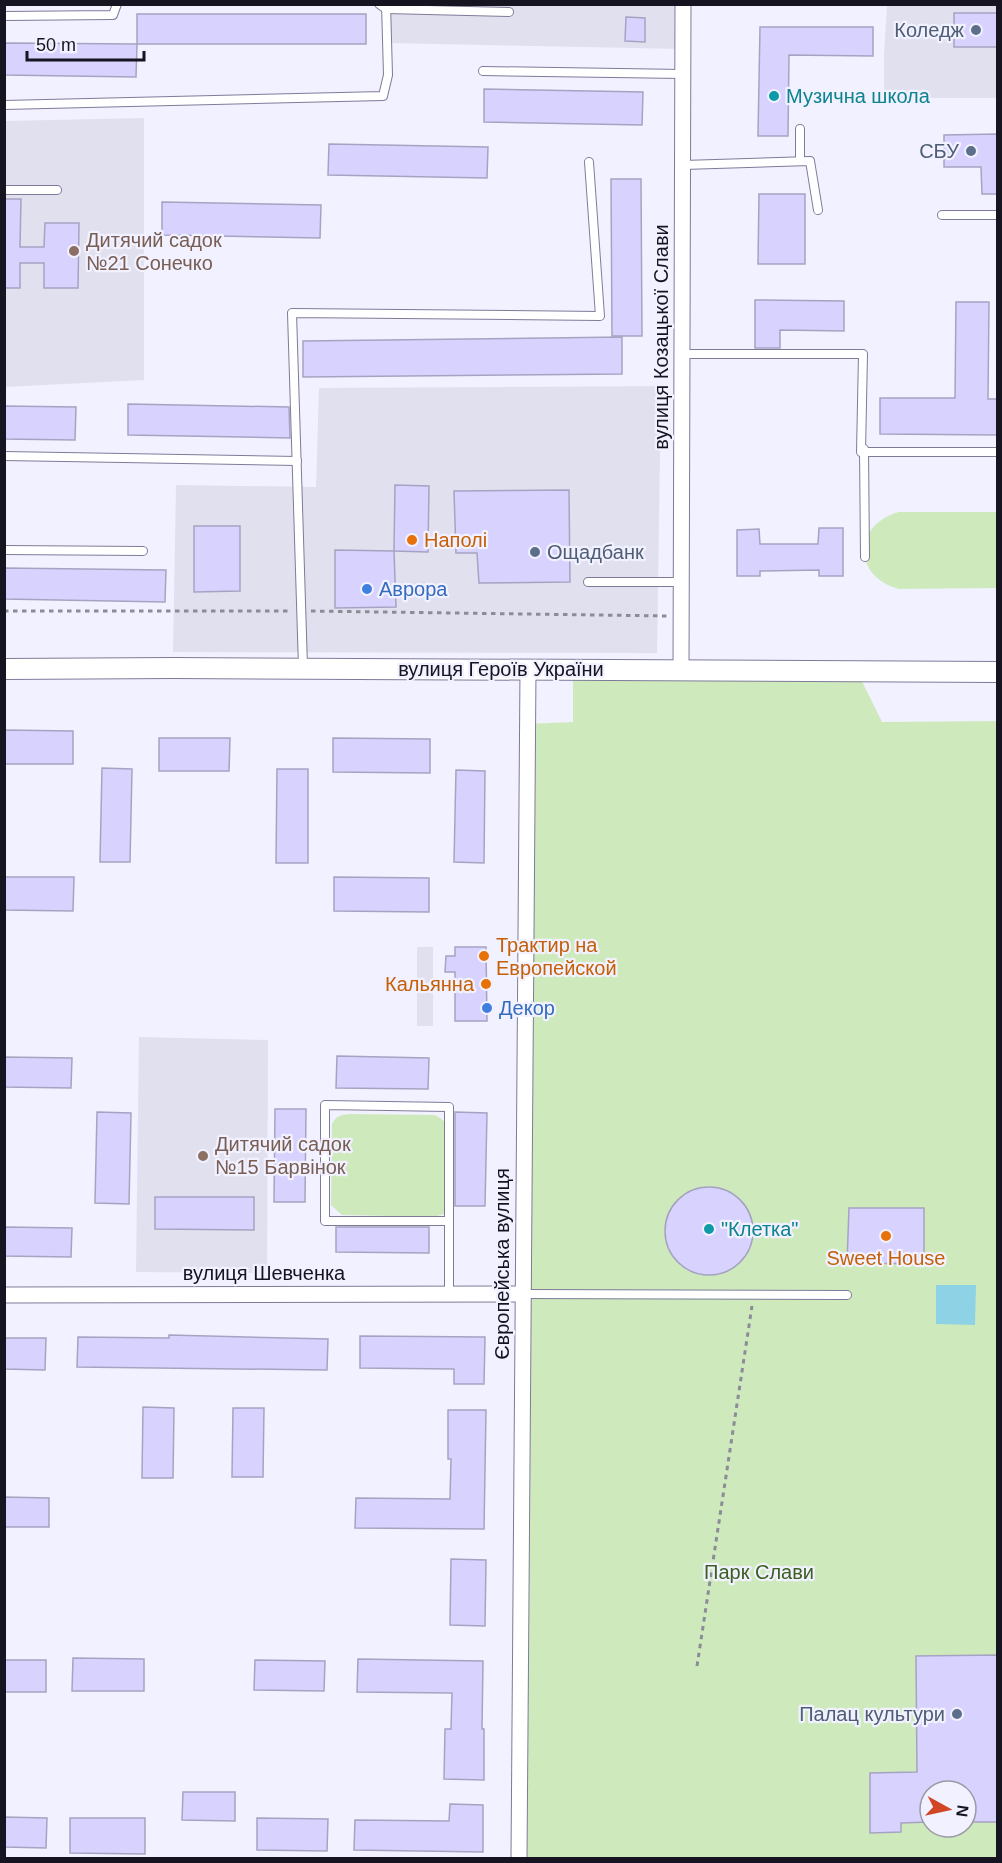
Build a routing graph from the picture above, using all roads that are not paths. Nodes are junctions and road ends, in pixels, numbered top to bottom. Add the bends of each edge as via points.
1 (117, 4) edge
2 (683, 4) edge
3 (384, 6) edge
4 (509, 12) dead end
5 (4, 16) edge
6 (483, 71) dead end
7 (683, 74) junction
8 (4, 105) edge
9 (800, 129) dead end
10 (800, 161) junction
11 (589, 162) dead end
12 (683, 165) junction
13 (4, 190) edge
14 (57, 190) dead end
15 (818, 210) dead end
16 (942, 214) dead end
17 (998, 215) edge
18 (683, 354) junction
19 (863, 354) junction
20 (998, 452) edge
21 (4, 456) edge
22 (297, 461) junction
23 (4, 550) edge
24 (142, 551) dead end
25 (865, 557) dead end
26 (588, 582) dead end
27 (681, 582) junction
28 (4, 669) edge
29 (303, 669) junction
30 (528, 670) junction
31 (681, 670) junction
32 (998, 672) edge
33 (449, 1221) junction
34 (449, 1294) junction
35 (523, 1294) junction
36 (4, 1295) edge
37 (847, 1295) dead end
38 (519, 1858) edge

1 - 5 lane via 112,15
2 - 7 street, вулиця Козацької Слави
3 - 4 lane
3 - 8 lane via 387,75 383,96
6 - 7 lane
7 - 12 street, вулиця Козацької Слави
9 - 10 lane
10 - 12 lane
10 - 15 lane via 810,161
11 - 22 lane via 600,316 292,313
12 - 18 street, вулиця Козацької Слави
13 - 14 lane
16 - 17 lane
18 - 19 lane
18 - 27 street, вулиця Козацької Слави
19 - 20 lane via 861,452
19 - 25 lane
21 - 22 lane
22 - 29 lane
23 - 24 lane
26 - 27 lane
27 - 31 street, вулиця Козацької Слави
28 - 29 street, вулиця Героїв України
29 - 30 street, вулиця Героїв України
30 - 31 street, вулиця Героїв України
30 - 35 street, Європейська вулиця
31 - 32 street, вулиця Героїв України
33 - 33 lane via 449,1107 325,1106 325,1221
33 - 34 lane
34 - 35 street, вулиця Шевченка
34 - 36 street, вулиця Шевченка
35 - 37 lane
35 - 38 street, Європейська вулиця

